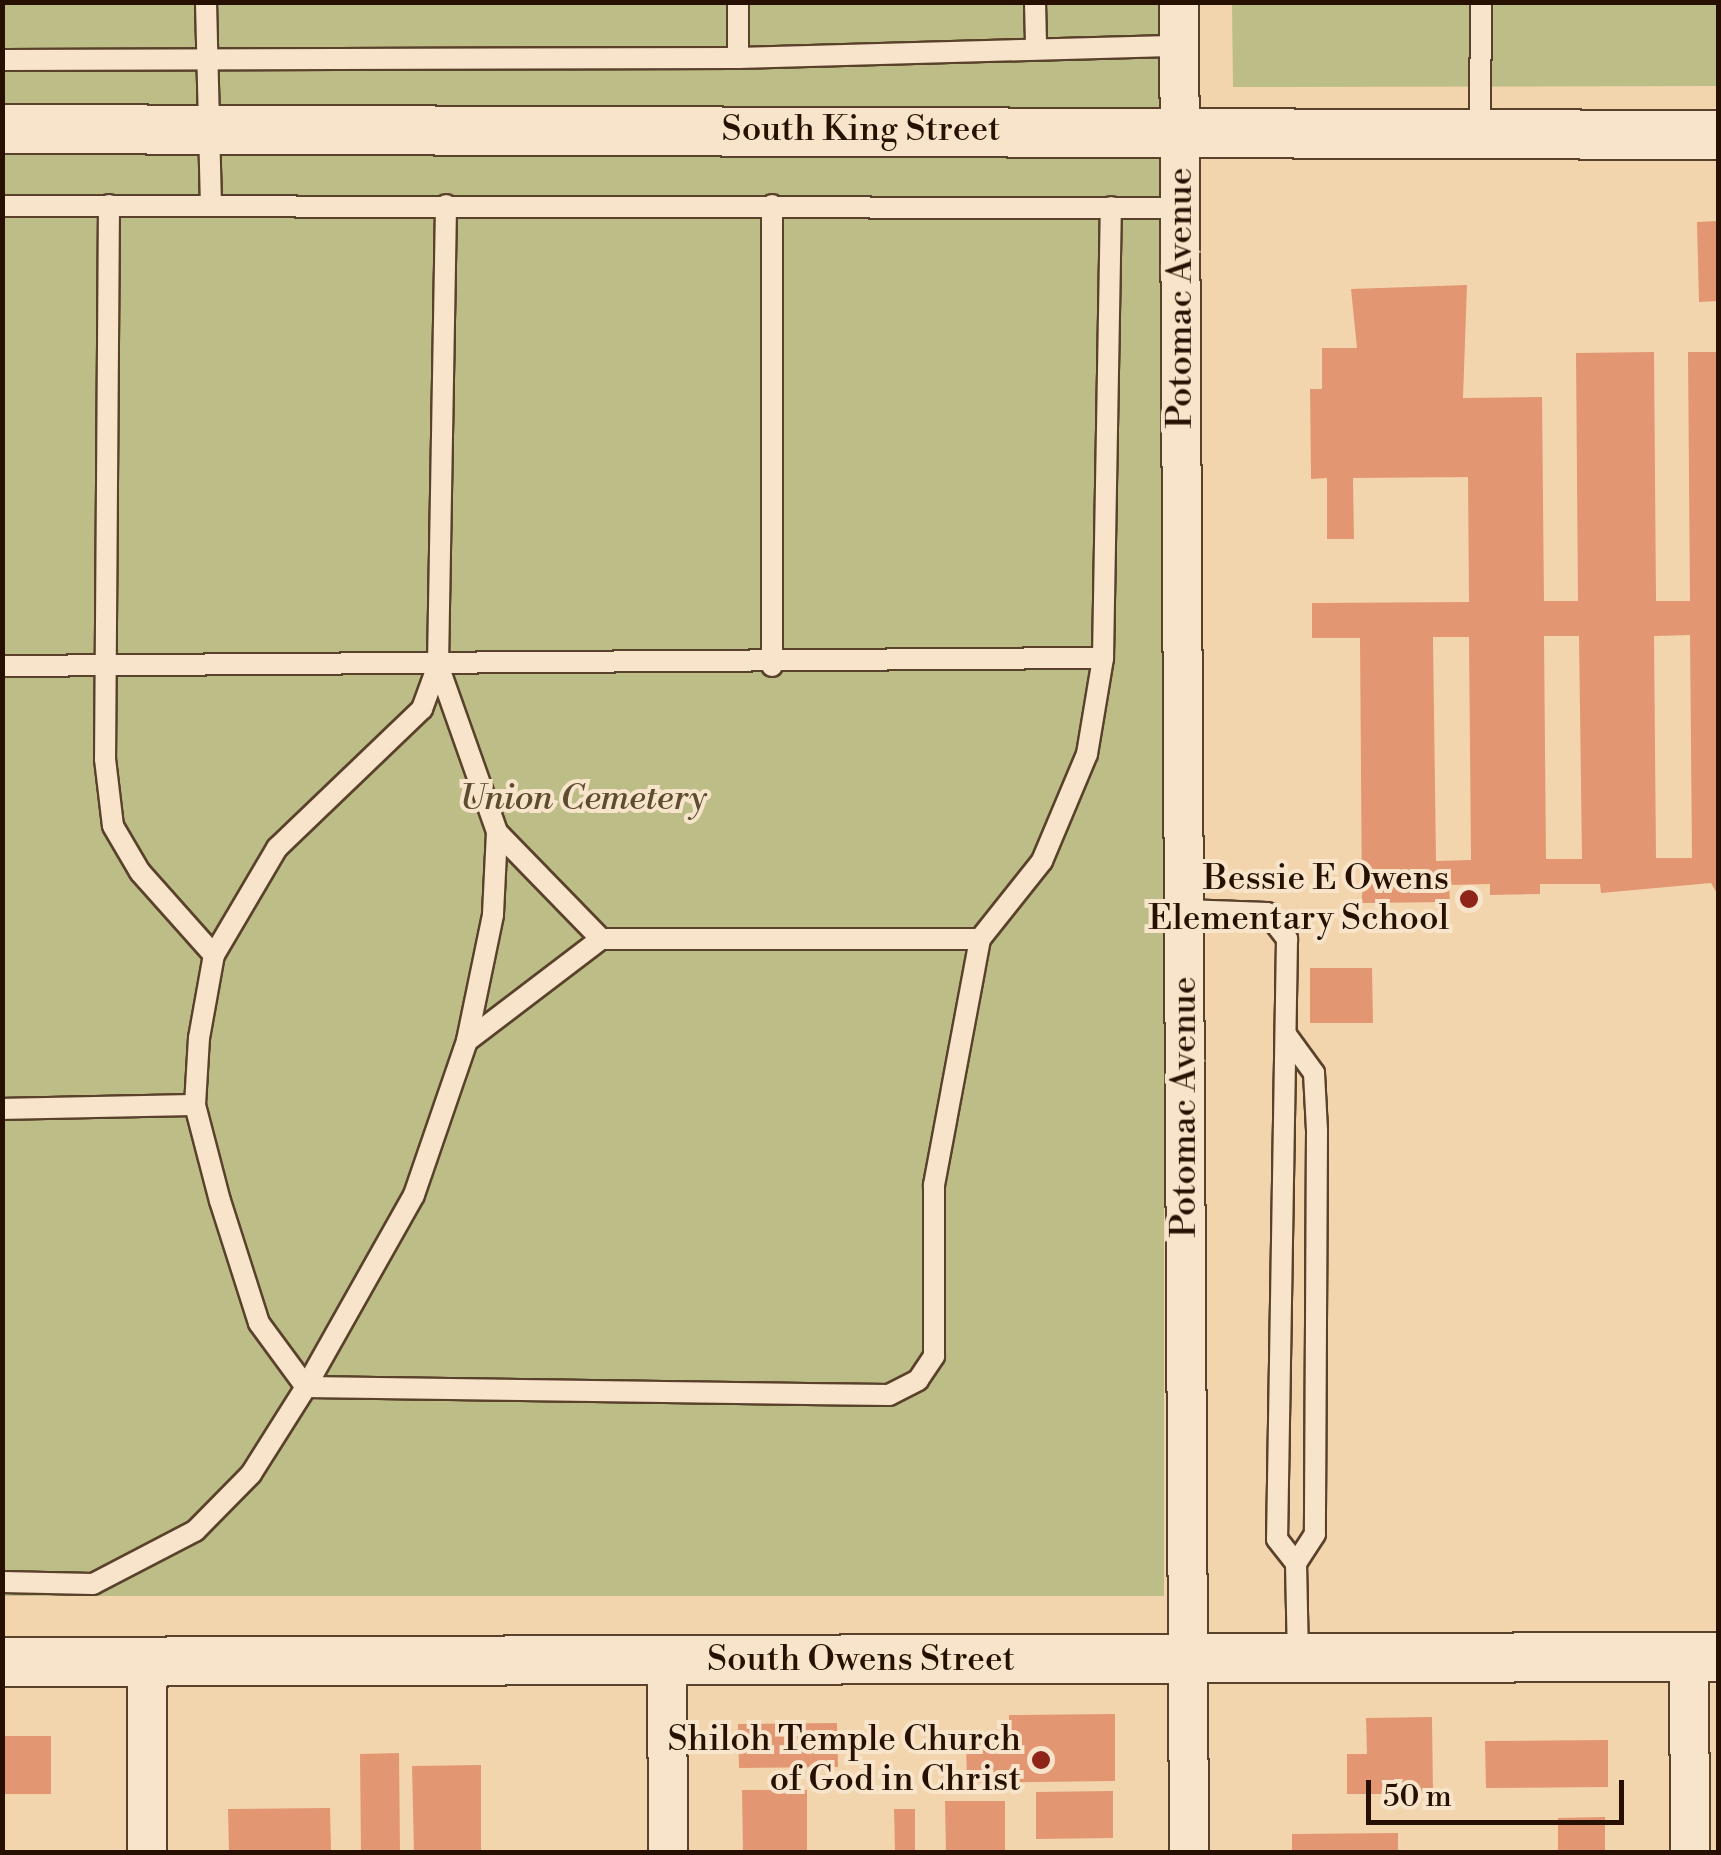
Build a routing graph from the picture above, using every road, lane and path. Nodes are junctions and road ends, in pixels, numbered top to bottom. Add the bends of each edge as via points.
1 (206, 2) edge
2 (738, 2) edge
3 (1035, 2) edge
4 (1179, 2) edge
5 (1481, 2) edge
6 (1036, 44) junction
7 (1180, 46) junction
8 (206, 58) junction
9 (738, 58) junction
10 (2, 60) edge
11 (2, 129) edge
12 (207, 129) junction
13 (1180, 131) junction
14 (1480, 133) junction
15 (1718, 135) edge
16 (109, 205) junction
17 (211, 205) junction
18 (446, 205) junction
19 (772, 205) junction
20 (2, 206) edge
21 (1111, 207) junction
22 (1181, 208) junction
23 (1103, 658) junction
24 (438, 665) junction
25 (2, 666) edge
26 (112, 666) junction
27 (772, 666) junction
28 (497, 832) junction
29 (1184, 910) junction
30 (601, 939) junction
31 (980, 939) junction
32 (214, 955) junction
33 (1287, 1036) junction
34 (467, 1041) junction
35 (195, 1106) junction
36 (2, 1110) edge
37 (306, 1387) junction
38 (1296, 1563) junction
39 (2, 1582) edge
40 (1704, 1657) edge
41 (1188, 1658) junction
42 (1298, 1658) junction
43 (667, 1660) junction
44 (2, 1662) edge
45 (146, 1662) junction
46 (148, 1852) edge
47 (668, 1852) edge
48 (1189, 1852) edge
49 (1690, 1852) edge

1 - 8 lane
2 - 9 lane
3 - 6 lane
4 - 7 street, Potomac Avenue
5 - 14 lane
6 - 7 lane
6 - 9 lane
7 - 13 street, Potomac Avenue
8 - 9 lane
8 - 10 lane
8 - 12 lane
11 - 12 street, South King Street
12 - 13 street, South King Street
12 - 17 lane
13 - 14 street, South King Street
13 - 22 street, Potomac Avenue
14 - 15 street, South King Street
16 - 17 lane
16 - 20 lane
16 - 26 lane
17 - 18 lane
18 - 19 lane
18 - 24 lane
19 - 21 lane
19 - 27 lane
21 - 22 lane
21 - 23 lane
22 - 29 street, Potomac Avenue
23 - 27 lane
23 - 31 lane via 1087,754 1042,861
24 - 26 lane
24 - 27 lane
24 - 28 lane
24 - 32 lane via 422,709 276,848
25 - 26 lane
26 - 32 lane via 105,759 113,826 140,872
28 - 30 lane
28 - 34 lane via 493,916
29 - 33 lane via 1279,920
29 - 41 street, Potomac Avenue
30 - 31 lane
30 - 34 lane
31 - 37 lane via 934,1185 934,1356 918,1380 889,1395
32 - 35 lane
33 - 38 lane via 1278,1096 1277,1539
33 - 38 lane via 1314,1073 1317,1131 1315,1534
34 - 37 lane via 414,1195
35 - 36 lane
35 - 37 lane via 259,1323
37 - 39 lane via 251,1474 195,1531 93,1584
38 - 42 lane
40 - 42 street, South Owens Street
40 - 49 street
41 - 42 street, South Owens Street
41 - 43 street, South Owens Street
41 - 48 street, Potomac Avenue
43 - 45 street, South Owens Street
43 - 47 street
44 - 45 street, South Owens Street
45 - 46 street

